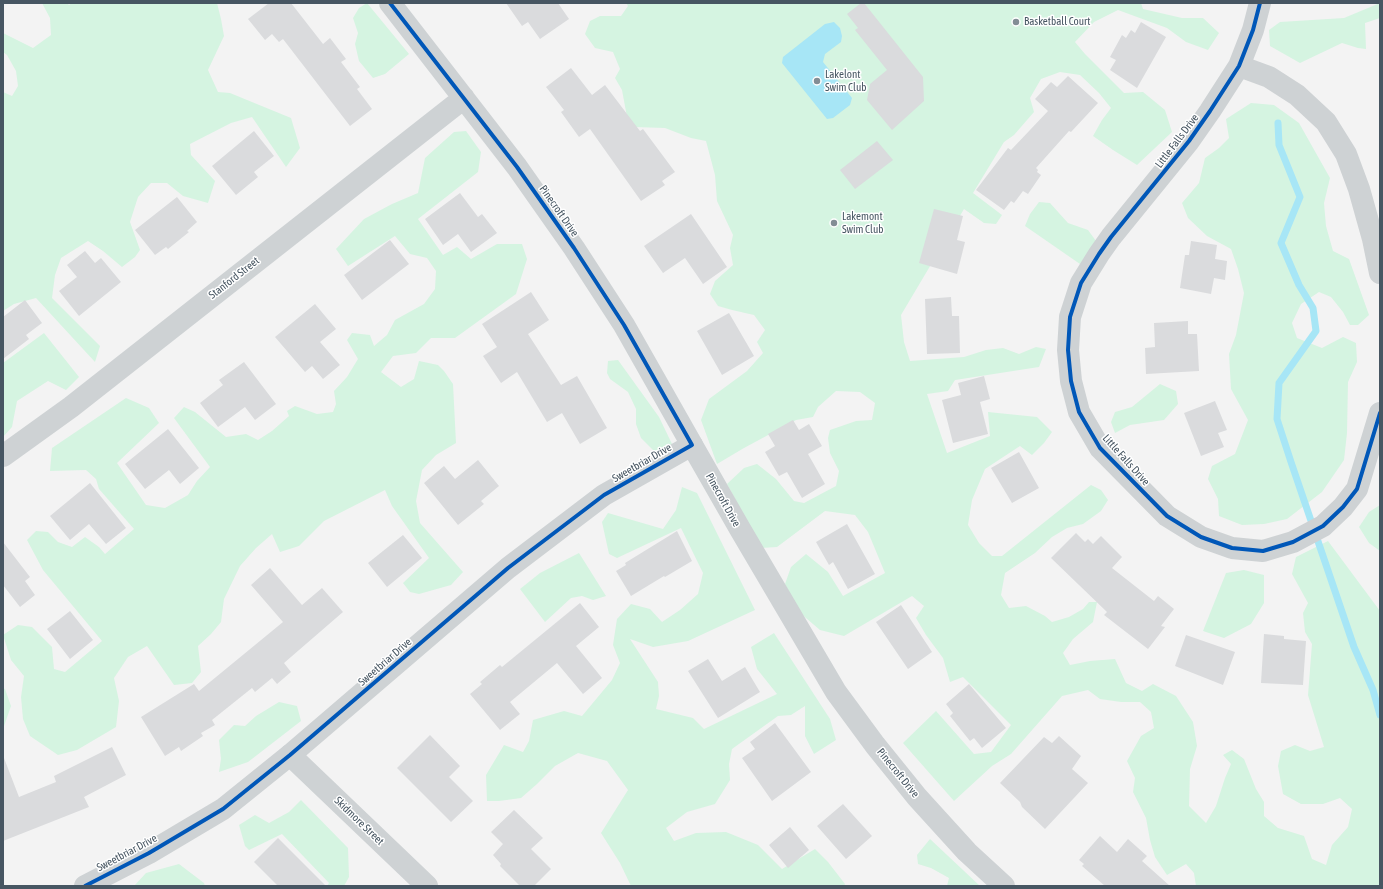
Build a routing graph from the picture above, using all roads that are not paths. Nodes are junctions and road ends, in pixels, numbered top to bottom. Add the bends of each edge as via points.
1 (390, 3) edge
2 (1260, 3) edge
3 (1239, 66) junction
4 (464, 98) junction
5 (1380, 273) edge
6 (1380, 413) edge
7 (692, 445) junction
8 (3, 456) edge
9 (290, 755) junction
10 (85, 886) edge
11 (427, 886) edge
12 (1004, 886) edge

1 - 4 street, Pinecroft Drive
2 - 3 street, Little Falls Drive
3 - 5 street via 1269,77 1297,95 1326,122 1346,154 1359,189
3 - 6 street, Little Falls Drive via 1190,141 1120,226 1081,283 1070,317 1068,350 1071,381 1079,412 1100,448 1167,516 1201,537 1232,548 1263,551 1293,542 1323,526 1343,507 1357,489
4 - 7 street, Pinecroft Drive via 574,248 624,325
4 - 8 street, Stanford Street via 71,407
7 - 9 street, Sweetbriar Drive via 604,495 544,539
7 - 12 street, Pinecroft Drive via 836,692 917,797
9 - 10 street, Sweetbriar Drive via 223,809 149,853
9 - 11 street, Skidmore Street

